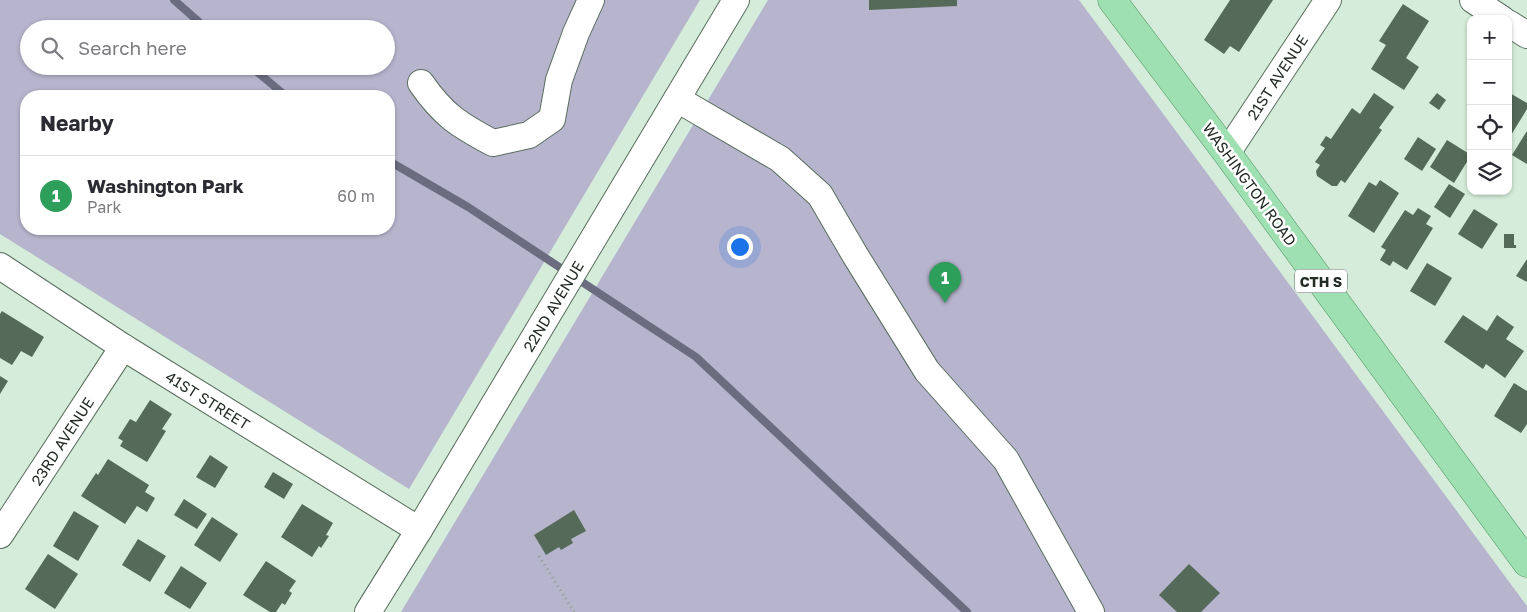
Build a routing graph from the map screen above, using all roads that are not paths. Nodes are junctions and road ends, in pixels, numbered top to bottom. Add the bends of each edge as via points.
1 (592, 0) edge
2 (736, 0) edge
3 (1112, 0) edge
4 (1328, 0) edge
5 (1473, 0) edge
6 (1496, 15) edge
7 (1512, 26) edge
8 (1527, 35) edge
9 (421, 82) dead end
10 (677, 99) junction
11 (1228, 153) junction
12 (0, 266) edge
13 (123, 347) junction
14 (419, 530) junction
15 (0, 535) edge
16 (1527, 563) edge
17 (368, 612) edge
18 (1092, 612) edge

1 - 9 street via 559,80 552,119 529,135 493,143 453,120 435,104
2 - 10 street, 22ND AVENUE
3 - 11 main road, WASHINGTON ROAD / CTH S
4 - 11 street, 21ST AVENUE
5 - 6 street
7 - 8 street
10 - 14 street, 22ND AVENUE
10 - 18 street via 780,159 820,195 927,372 1006,460
11 - 16 main road, WASHINGTON ROAD / CTH S
12 - 13 street, 41ST STREET
13 - 14 street, 41ST STREET
13 - 15 street, 23RD AVENUE
14 - 17 street, 22ND AVENUE

